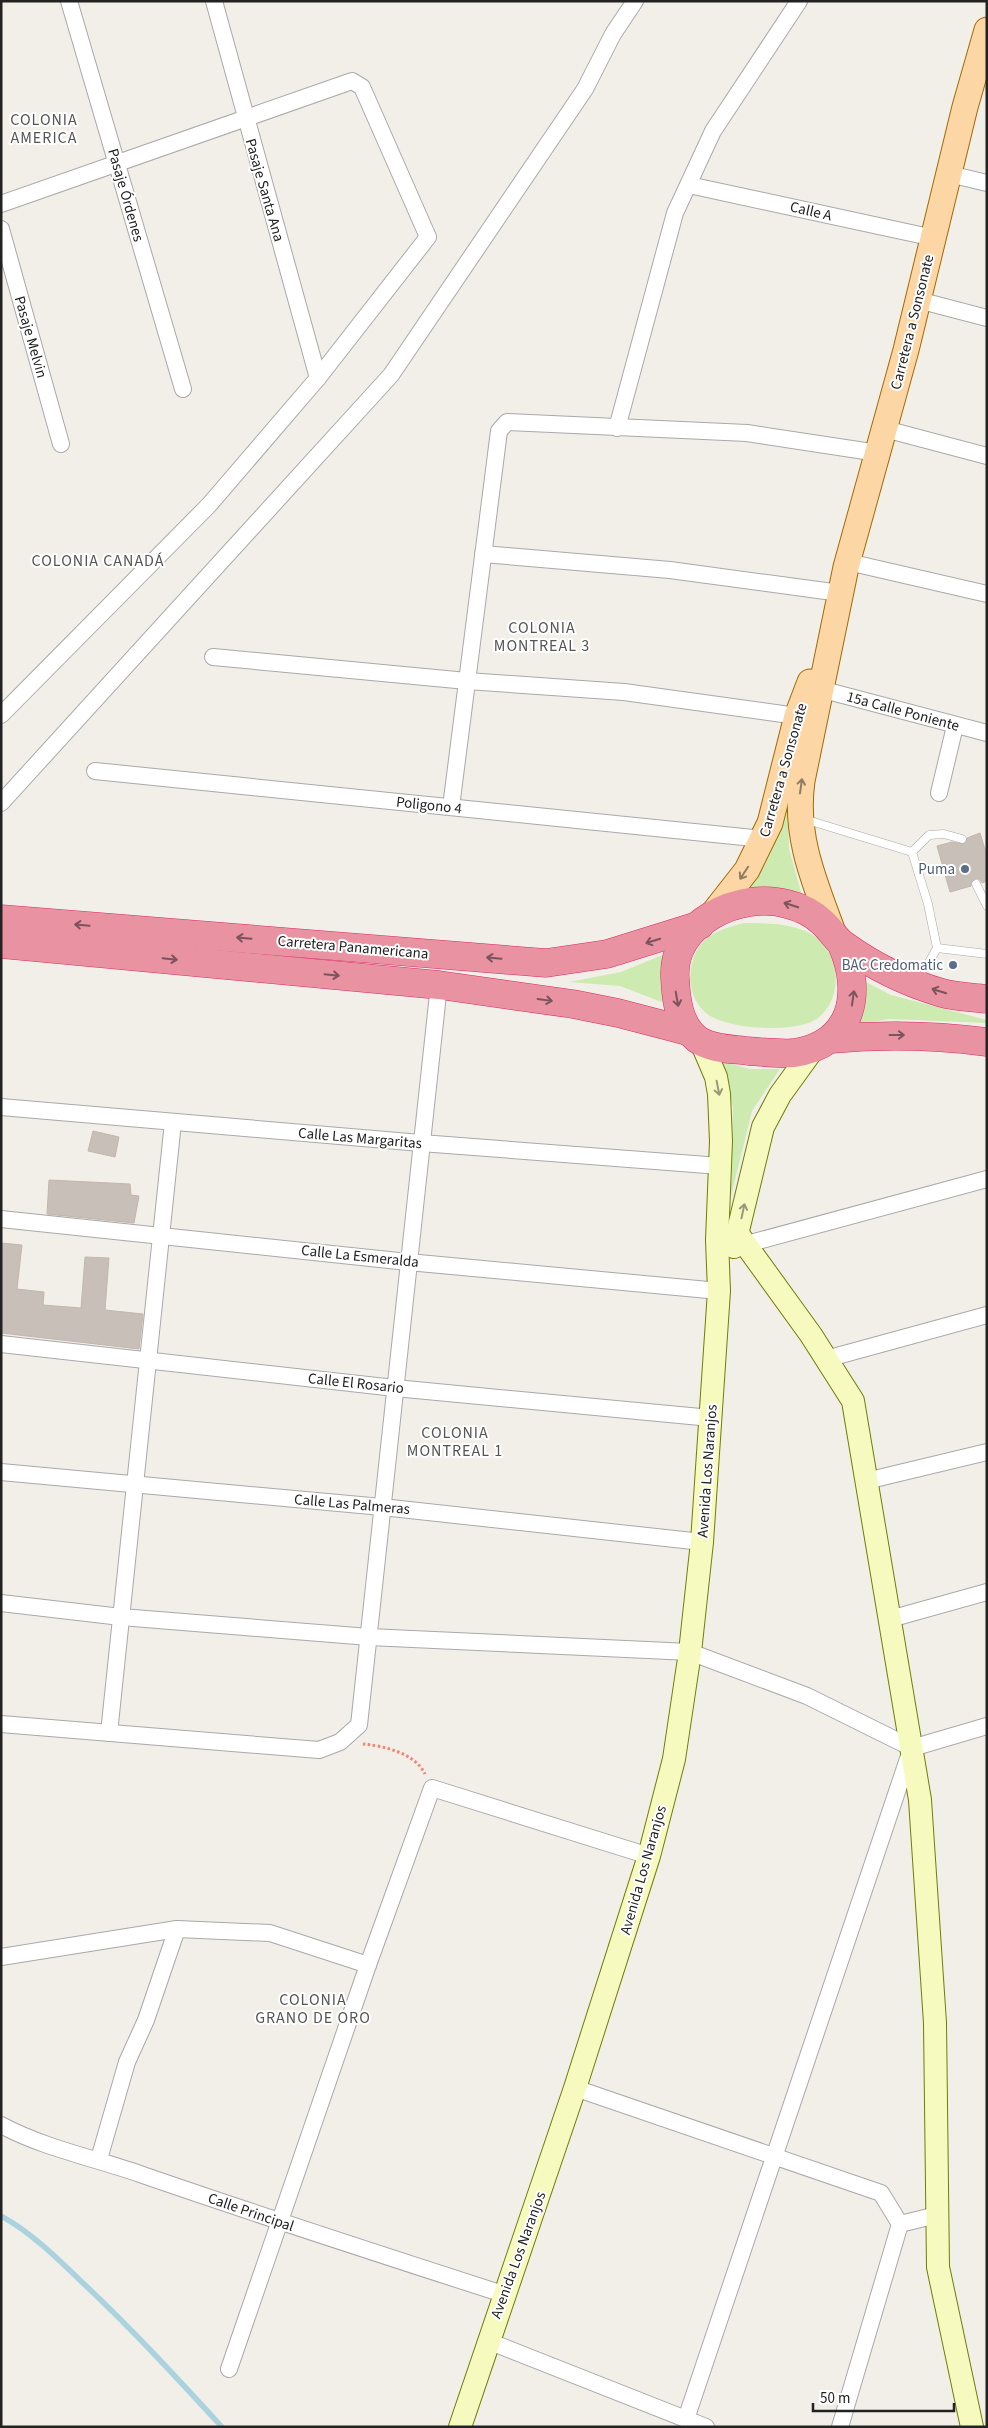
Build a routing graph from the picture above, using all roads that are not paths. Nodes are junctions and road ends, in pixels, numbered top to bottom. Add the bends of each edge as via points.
1 (69, 1) edge
2 (214, 1) edge
3 (634, 1) edge
4 (799, 1) edge
5 (985, 44) edge
6 (245, 119) junction
7 (116, 164) junction
8 (949, 174) junction
9 (987, 183) edge
10 (689, 184) junction
11 (1, 204) edge
12 (1, 229) edge
13 (934, 238) junction
14 (918, 300) junction
15 (987, 318) edge
16 (318, 378) junction
17 (183, 389) dead end
18 (617, 428) junction
19 (885, 429) junction
20 (61, 444) dead end
21 (878, 453) junction
22 (987, 456) edge
23 (483, 554) junction
24 (848, 562) junction
25 (987, 594) edge
26 (838, 604) junction
27 (213, 657) dead end
28 (467, 681) junction
29 (820, 689) junction
30 (1, 715) edge
31 (797, 716) junction
32 (955, 726) junction
33 (987, 733) edge
34 (95, 771) dead end
35 (939, 793) dead end
36 (1, 803) edge
37 (451, 807) junction
38 (799, 817) junction
39 (763, 839) junction
40 (962, 839) dead end
41 (912, 852) junction
42 (976, 884) dead end
43 (987, 906) edge
44 (1, 919) edge
45 (705, 920) junction
46 (838, 940) junction
47 (1, 944) edge
48 (937, 948) junction
49 (987, 954) edge
50 (910, 981) junction
51 (439, 985) junction
52 (987, 999) edge
53 (694, 1037) junction
54 (987, 1042) edge
55 (822, 1043) junction
56 (1, 1107) edge
57 (173, 1122) junction
58 (421, 1143) junction
59 (720, 1166) junction
60 (987, 1179) edge
61 (1, 1219) edge
62 (161, 1235) junction
63 (742, 1239) junction
64 (408, 1262) junction
65 (719, 1291) junction
66 (987, 1315) edge
67 (1, 1344) edge
68 (148, 1359) junction
69 (826, 1359) junction
70 (395, 1388) junction
71 (711, 1418) junction
72 (987, 1452) edge
73 (1, 1472) edge
74 (866, 1481) junction
75 (135, 1486) junction
76 (382, 1507) junction
77 (702, 1542) junction
78 (987, 1592) edge
79 (1, 1603) edge
80 (121, 1617) junction
81 (890, 1619) junction
82 (369, 1637) junction
83 (690, 1652) junction
84 (1, 1724) edge
85 (987, 1726) edge
86 (109, 1733) junction
87 (912, 1748) junction
88 (649, 1856) junction
89 (177, 1929) junction
90 (1, 1957) edge
91 (368, 1964) junction
92 (575, 2088) junction
93 (1, 2125) edge
94 (774, 2156) junction
95 (98, 2159) junction
96 (937, 2215) junction
97 (280, 2223) junction
98 (900, 2224) junction
99 (503, 2294) junction
100 (488, 2341) junction
101 (229, 2369) dead end
102 (686, 2419) junction
103 (460, 2427) edge
104 (706, 2427) edge
105 (840, 2427) edge
106 (972, 2427) edge

1 - 7 street, Pasaje Órdenes
2 - 6 street, Pasaje Santa Ana
3 - 36 street via 585,89 391,376
4 - 10 street via 713,131
5 - 8 main road, Carretera a Sonsonate
6 - 7 street
6 - 16 street, Pasaje Santa Ana
6 - 16 street via 352,81 362,87 428,237
7 - 11 street
7 - 17 street, Pasaje Órdenes
8 - 9 street
8 - 13 main road, Carretera a Sonsonate
10 - 13 street, Calle A
10 - 18 street via 676,213
12 - 20 street, Pasaje Melvin
13 - 14 main road, Carretera a Sonsonate
14 - 15 street
14 - 19 main road, Carretera a Sonsonate
16 - 30 street via 209,505
18 - 21 street via 747,433
18 - 23 street via 506,422 499,431
19 - 21 main road, Carretera a Sonsonate
19 - 22 street
21 - 24 main road, Carretera a Sonsonate
23 - 26 street via 670,570
23 - 28 street
24 - 25 street
24 - 26 main road, Carretera a Sonsonate
26 - 29 main road, Carretera a Sonsonate
26 - 31 main road, Carretera a Sonsonate
27 - 28 street
28 - 31 street via 624,692
28 - 37 street
29 - 32 street, 15a Calle Poniente
38 -> 29 main road, Carretera a Sonsonate via 802,781
31 - 39 main road, Carretera a Sonsonate via 775,806
32 - 33 street, 15a Calle Poniente
32 - 35 street
34 - 37 street, Poligono 4
37 - 39 street, Poligono 4
38 - 41 lane
38 - 46 main road, Carretera a Sonsonate via 812,872
39 -> 45 main road, Carretera a Sonsonate via 747,870
40 - 41 lane via 944,834 929,835
41 - 48 lane
42 - 43 lane
45 -> 44 highway, Carretera Panamericana via 607,954 546,963
46 -> 45 highway via 823,922 807,911 768,900 748,901 729,907
45 -> 53 highway via 678,954 674,972 678,1008
46 - 50 highway via 875,964
55 -> 46 highway via 842,1026 851,1009 854,990 853,973
47 -> 51 highway, Carretera Panamericana
48 - 49 lane
48 - 50 lane via 927,966
52 -> 50 highway via 944,994
51 -> 53 highway, Carretera Panamericana via 618,1012
51 - 58 street
53 - 55 highway via 737,1050 767,1053 792,1053
53 -> 59 main road, Avenida Los Naranjos via 716,1077
55 -> 54 highway via 876,1035 917,1035
63 -> 55 main road, Avenida Los Naranjos via 763,1127 780,1095
56 - 57 street, Calle Las Margaritas
57 - 58 street, Calle Las Margaritas
57 - 62 street
58 - 59 street, Calle Las Margaritas
58 - 64 street
59 - 65 main road, Avenida Los Naranjos
60 - 63 street
61 - 62 street, Calle La Esmeralda
62 - 64 street, Calle La Esmeralda
62 - 68 street
63 - 65 main road, Avenida Los Naranjos
63 - 69 main road
64 - 65 street, Calle La Esmeralda
64 - 70 street
65 - 71 main road, Avenida Los Naranjos
66 - 69 street
67 - 68 street, Calle El Rosario
68 - 70 street, Calle El Rosario
68 - 75 street
69 - 74 main road via 853,1400
70 - 71 street, Calle El Rosario
70 - 76 street
71 - 77 main road, Avenida Los Naranjos
72 - 74 street
73 - 75 street, Calle Las Palmeras
74 - 81 main road
75 - 76 street, Calle Las Palmeras
75 - 80 street
76 - 77 street, Calle Las Palmeras
76 - 82 street
77 - 83 main road, Avenida Los Naranjos
78 - 81 street
79 - 80 street
80 - 82 street
80 - 86 street
81 - 87 main road
82 - 83 street
82 - 86 street via 359,1725 340,1742 319,1750
83 - 87 street via 807,1696
83 - 88 main road, Avenida Los Naranjos via 674,1759
84 - 86 street
85 - 87 street
87 - 94 street
87 - 96 main road via 920,1800 936,2023
88 - 91 street via 432,1788
88 - 92 main road, Avenida Los Naranjos
89 - 90 street
89 - 91 street via 270,1934
89 - 95 street via 146,2020 127,2062
91 - 97 street
92 - 94 street
92 - 99 main road, Avenida Los Naranjos
93 - 95 street, Calle Principal via 42,2143
94 - 98 street via 881,2193
94 - 102 street
95 - 97 street, Calle Principal
96 - 98 street
96 - 106 main road via 938,2267
97 - 99 street, Calle Principal
97 - 101 street
98 - 105 street
99 - 100 main road, Avenida Los Naranjos
100 - 102 street
100 - 103 main road, Avenida Los Naranjos
102 - 104 street

